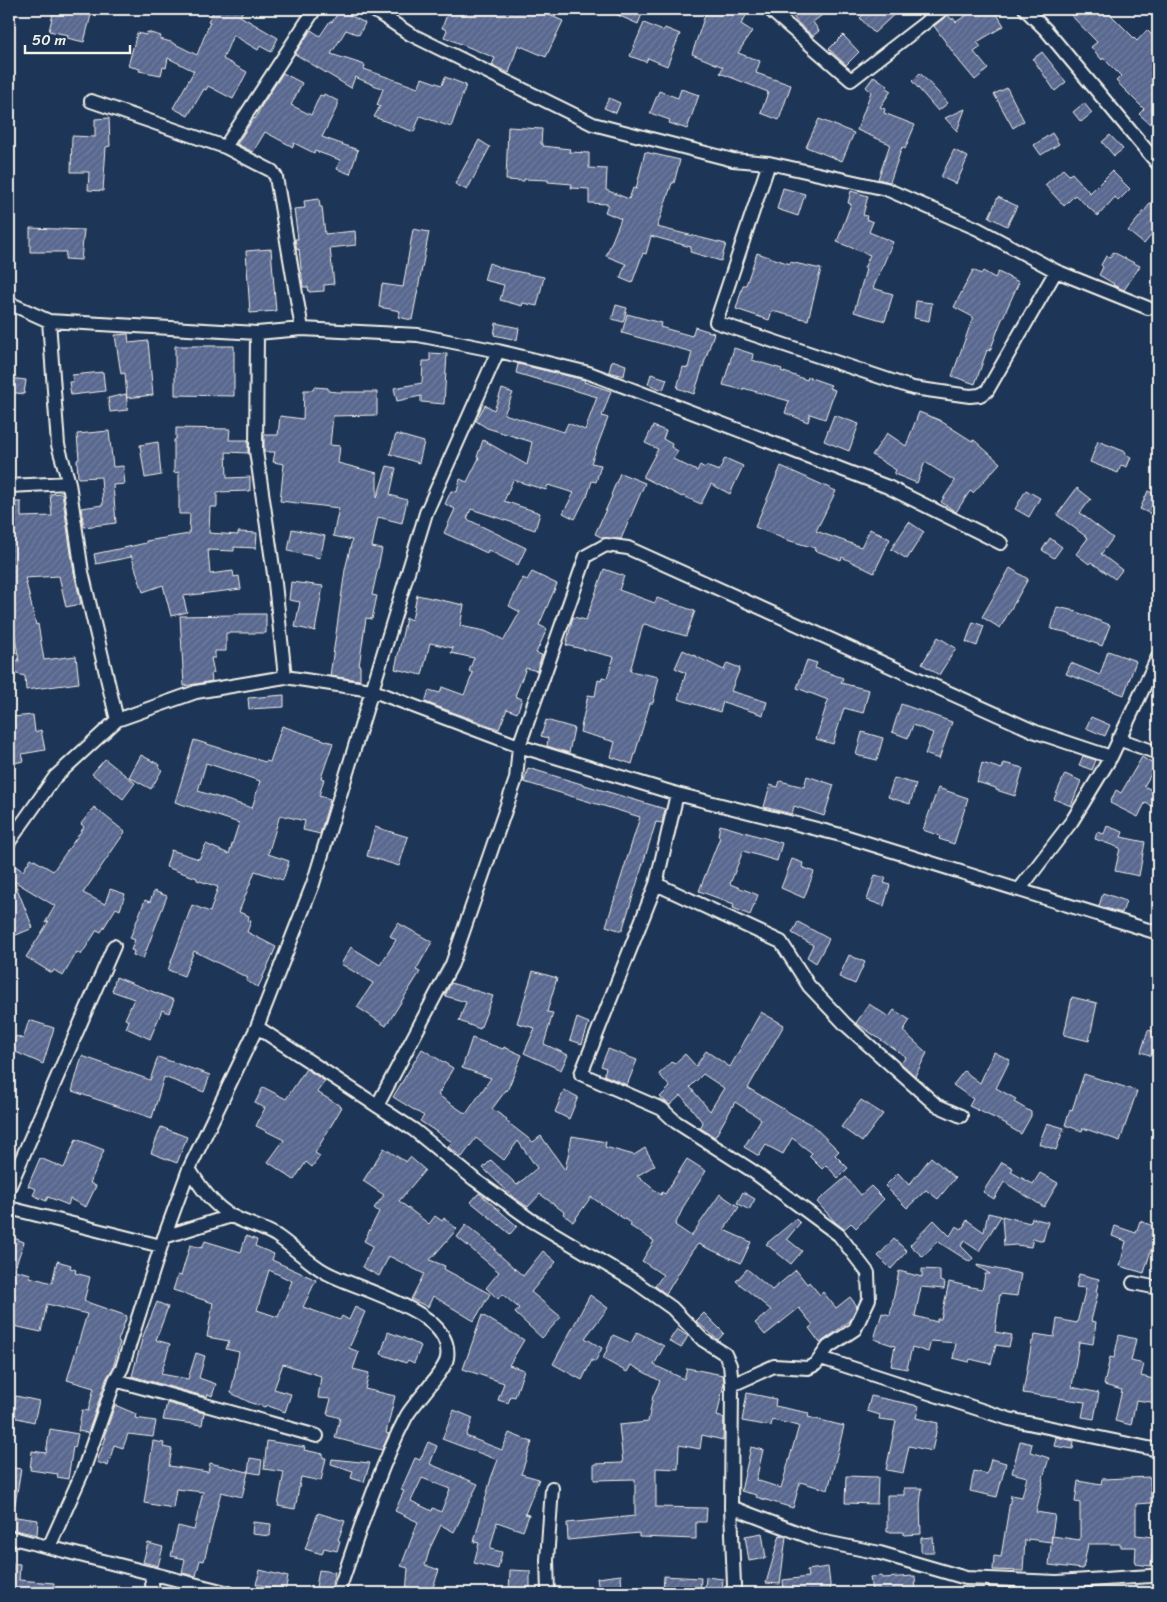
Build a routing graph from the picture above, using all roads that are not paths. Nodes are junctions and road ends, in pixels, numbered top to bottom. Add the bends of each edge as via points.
1 (315, 9) edge
2 (372, 9) edge
3 (769, 9) edge
4 (943, 9) edge
5 (1025, 9) edge
6 (91, 101) dead end
7 (225, 147) junction
8 (769, 163) junction
9 (1158, 164) edge
10 (1056, 271) junction
11 (9, 304) edge
12 (1148, 308) dead end
13 (49, 321) junction
14 (302, 329) junction
15 (257, 333) junction
16 (498, 350) junction
17 (69, 483) junction
18 (9, 486) edge
19 (1001, 543) dead end
20 (1158, 657) edge
21 (284, 677) junction
22 (371, 690) junction
23 (117, 720) junction
24 (1118, 739) junction
25 (519, 746) junction
26 (1158, 753) edge
27 (1110, 757) junction
28 (677, 794) junction
29 (10, 837) edge
30 (656, 884) junction
31 (1019, 890) junction
32 (1158, 933) edge
33 (114, 946) dead end
34 (257, 1027) junction
35 (377, 1106) junction
36 (961, 1116) dead end
37 (189, 1169) junction
38 (9, 1188) edge
39 (9, 1208) edge
40 (230, 1216) junction
41 (162, 1242) junction
42 (1133, 1283) dead end
43 (1158, 1288) edge
44 (822, 1358) junction
45 (730, 1365) junction
46 (749, 1378) junction
47 (115, 1380) junction
48 (732, 1385) junction
49 (318, 1436) dead end
50 (1158, 1450) edge
51 (552, 1488) dead end
52 (731, 1507) junction
53 (9, 1537) edge
54 (49, 1547) junction
55 (151, 1573) junction
56 (1151, 1576) dead end
57 (153, 1593) edge
58 (229, 1593) edge
59 (338, 1593) edge
60 (548, 1593) edge
61 (733, 1593) edge

1 - 7 street
2 - 8 street via 410,34 593,124 733,160
3 - 4 street via 851,80
5 - 9 street
6 - 7 street
7 - 14 street via 272,171 276,177
8 - 10 street via 886,189 978,228
8 - 10 street via 716,322 913,388 980,395 987,391
10 - 12 street
11 - 13 street
13 - 15 street
13 - 17 street via 58,445
14 - 15 street
14 - 16 street via 418,335
15 - 21 street via 256,451 274,574
16 - 19 street via 589,373 715,420 888,487
16 - 22 street via 426,513
17 - 18 street
17 - 23 street via 82,572
20 - 24 street
21 - 22 street
21 - 23 street via 196,692
22 - 25 street
22 - 34 street via 313,884
23 - 29 street via 55,777
24 - 26 street
24 - 27 street
25 - 27 street via 586,556 606,545 628,548 1036,732
25 - 28 street
25 - 35 street via 516,779 452,964
27 - 31 street via 1072,820
28 - 30 street
28 - 31 street via 841,836
30 - 36 street via 781,942 809,986 845,1024 936,1104
30 - 44 street via 581,1074 662,1109 839,1235 868,1273 869,1299 855,1328 828,1347
31 - 32 street
33 - 38 street
34 - 35 street
34 - 37 street
35 - 45 street via 414,1130 531,1220 634,1281 672,1308 703,1340 726,1354
37 - 40 street via 211,1200
37 - 41 street
39 - 41 street
40 - 41 street
40 - 59 street via 275,1235 325,1272 382,1295 422,1316 440,1330 447,1342 447,1360 408,1414 378,1478
41 - 47 street via 122,1368
42 - 43 street
44 - 46 street via 808,1368 774,1366
44 - 50 street via 1009,1419
45 - 46 street
45 - 48 street
46 - 48 street
47 - 49 street
47 - 54 street via 84,1472
48 - 52 street
51 - 60 street
52 - 56 street via 820,1541 880,1553 966,1578 1056,1582
52 - 61 street
53 - 54 street
54 - 55 street
55 - 57 street
55 - 58 street

